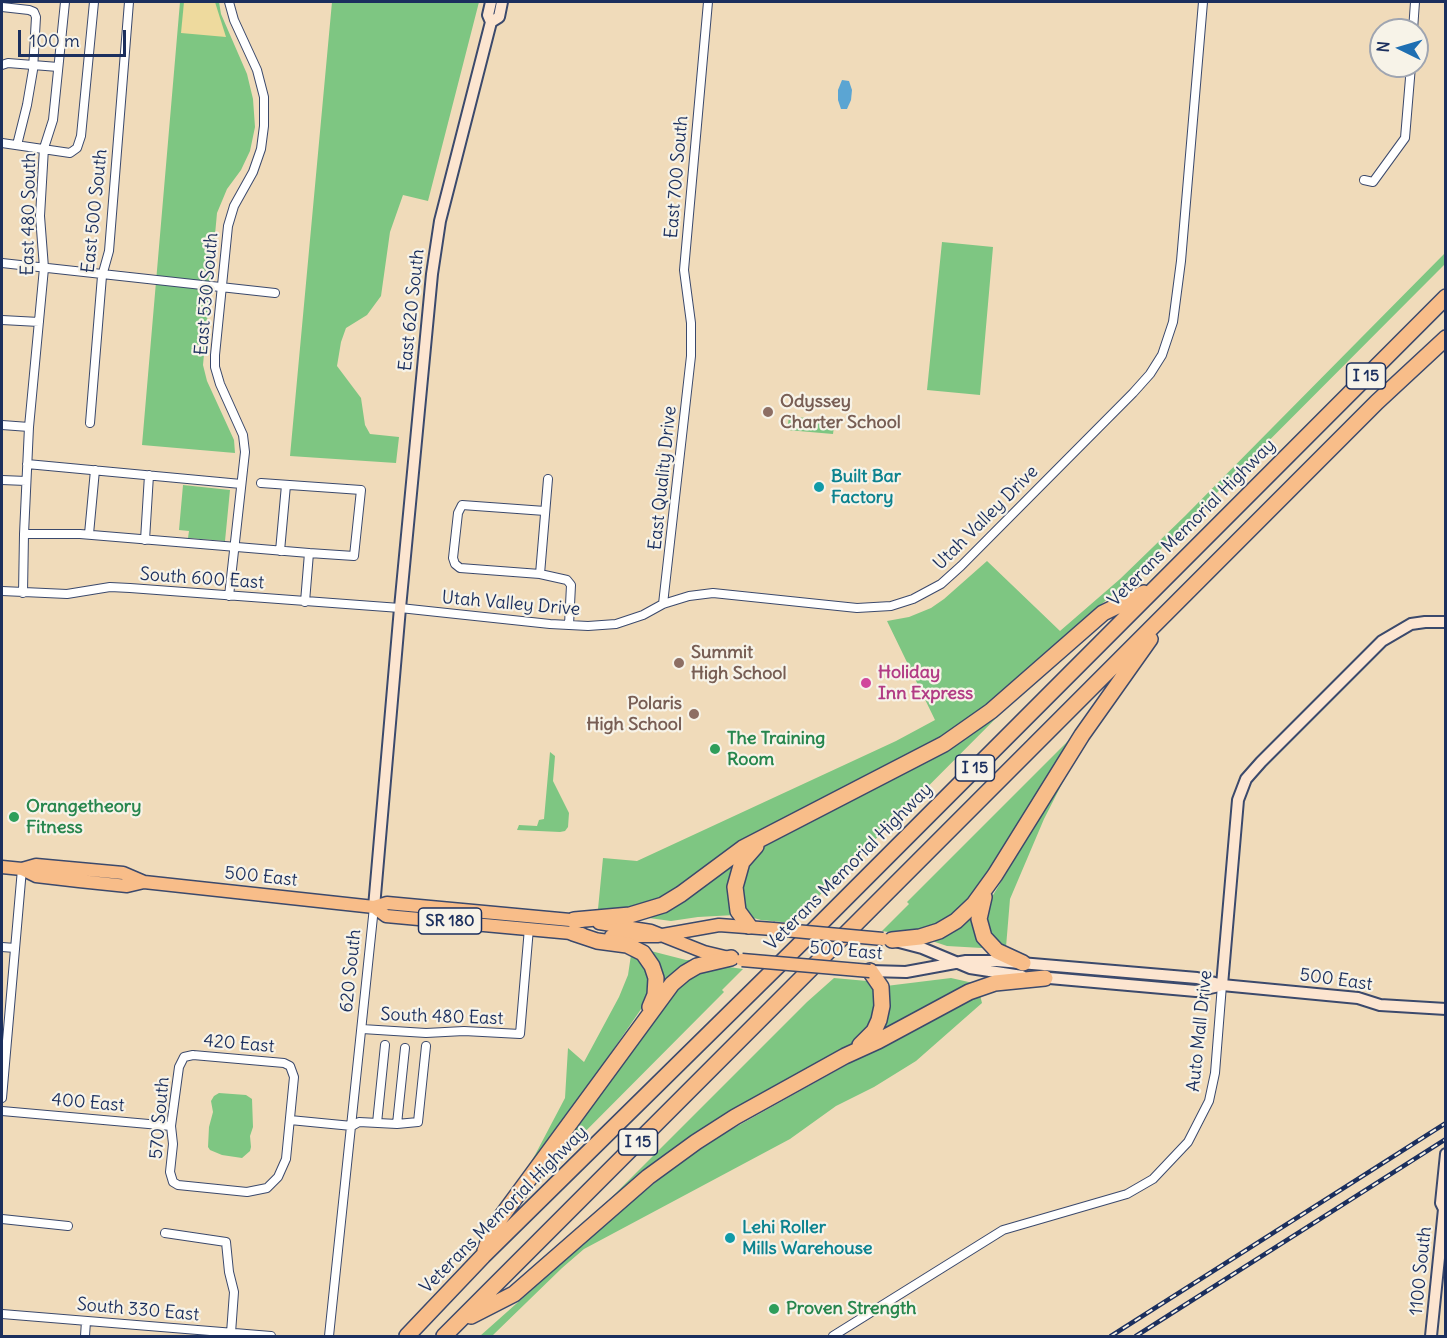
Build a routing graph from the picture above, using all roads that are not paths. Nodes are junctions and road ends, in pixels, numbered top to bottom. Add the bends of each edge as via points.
1 (65, 2) edge
2 (94, 2) edge
3 (129, 2) edge
4 (229, 2) edge
5 (491, 2) edge
6 (502, 2) edge
7 (708, 2) edge
8 (1203, 2) edge
9 (1415, 2) edge
10 (2, 7) edge
11 (1414, 18) edge
12 (491, 22) junction
13 (2, 65) edge
14 (33, 65) junction
15 (58, 67) junction
16 (1410, 78) edge
17 (2, 143) edge
18 (17, 145) junction
19 (44, 148) junction
20 (1364, 180) dead end
21 (2, 264) edge
22 (44, 268) junction
23 (102, 276) junction
24 (222, 287) junction
25 (275, 293) dead end
26 (1446, 297) edge
27 (2, 320) edge
28 (39, 322) junction
29 (1446, 338) edge
30 (691, 356) joint
31 (90, 423) dead end
32 (2, 425) edge
33 (29, 428) junction
34 (27, 464) junction
35 (95, 470) junction
36 (149, 476) junction
37 (548, 479) dead end
38 (2, 480) edge
39 (26, 481) junction
40 (261, 483) dead end
41 (241, 484) junction
42 (286, 485) junction
43 (545, 512) junction
44 (24, 534) junction
45 (88, 534) junction
46 (145, 540) junction
47 (234, 548) junction
48 (280, 551) junction
49 (309, 553) junction
50 (540, 574) junction
51 (1155, 588) junction
52 (2, 591) edge
53 (23, 593) junction
54 (229, 596) junction
55 (305, 602) junction
56 (663, 604) junction
57 (1174, 606) junction
58 (400, 608) junction
59 (1446, 622) edge
60 (569, 625) junction
61 (770, 835) junction
62 (2, 867) edge
63 (22, 868) junction
64 (994, 875) junction
65 (374, 907) junction
66 (573, 926) junction
67 (749, 926) junction
68 (529, 928) junction
69 (665, 935) junction
70 (888, 940) junction
71 (2, 946) edge
72 (15, 948) junction
73 (737, 959) junction
74 (955, 963) junction
75 (1023, 963) junction
76 (870, 972) junction
77 (1045, 978) junction
78 (1222, 985) junction
79 (1446, 1009) edge
80 (5, 1019) edge
81 (639, 1027) junction
82 (362, 1029) junction
83 (385, 1045) dead end
84 (426, 1046) dead end
85 (405, 1048) dead end
86 (845, 1056) junction
87 (184, 1058) joint
88 (2, 1098) edge
89 (2, 1111) edge
90 (290, 1120) junction
91 (377, 1123) junction
92 (397, 1124) junction
93 (171, 1126) junction
94 (352, 1126) junction
95 (1446, 1154) edge
96 (1445, 1208) edge
97 (2, 1219) edge
98 (68, 1226) dead end
99 (165, 1233) dead end
100 (483, 1256) junction
101 (2, 1314) edge
102 (86, 1321) junction
103 (459, 1322) junction
104 (168, 1332) edge
105 (231, 1333) junction
106 (836, 1334) edge
107 (85, 1336) edge
108 (271, 1336) edge
109 (329, 1336) edge
110 (407, 1336) edge
111 (444, 1336) edge
112 (1431, 1336) edge

1 - 15 street, East 480 South
2 - 19 street via 81,136 70,153
3 - 23 street, East 500 South via 109,251
4 - 24 street, East 530 South via 257,70 264,97 264,126 254,172 234,206 228,226
5 - 12 street, East 620 South
6 - 12 street, East 620 South via 499,17
7 - 30 street, East 700 South via 684,270
8 - 56 street, Utah Valley Drive via 1174,315 1162,355 1133,393 954,572 913,599 884,607 857,608 713,593
9 - 11 street
10 - 14 street via 34,12
12 - 58 street, East 620 South via 436,243
13 - 14 street
14 - 15 street
14 - 18 street
15 - 19 street, East 480 South via 53,120
16 - 20 street via 1405,138 1373,182
17 - 18 street
18 - 19 street
19 - 22 street, East 480 South via 40,216
21 - 22 street
22 - 23 street
22 - 28 street, East 480 South
23 - 24 street
23 - 31 street, East 500 South
24 - 25 street
24 - 41 street, East 530 South via 215,367 243,435
26 - 51 highway, Veterans Memorial Highway / I 15
27 - 28 street
28 - 33 street, East 480 South
29 - 57 highway, I 15
30 - 56 street, East Quality Drive
32 - 33 street
33 - 34 street, East 480 South
34 - 35 street
34 - 39 street, East 480 South
35 - 36 street
35 - 45 street
36 - 41 street
36 - 46 street
37 - 43 street
38 - 39 street
39 - 44 street, East 480 South
40 - 42 street
41 - 47 street, East 530 South
42 - 48 street
42 - 49 street via 360,490 354,556
43 - 50 street
43 - 50 street via 462,505 453,558 458,567
44 - 45 street
44 - 53 street, East 480 South
45 - 46 street
46 - 47 street
47 - 48 street
47 - 54 street, East 530 South
48 - 49 street
49 - 55 street
50 - 60 street via 569,582
51 - 61 highway via 1103,613 955,738
51 - 100 highway, Veterans Memorial Highway / I 15
52 - 53 street, South 600 East
53 - 54 street, South 600 East via 67,594 110,587
54 - 55 street, South 600 East
55 - 58 street, South 600 East
56 - 60 street, Utah Valley Drive via 616,624
57 - 64 highway via 1056,775
57 - 103 highway, I 15
58 - 60 street, Utah Valley Drive
58 - 65 street, 620 South
59 - 78 street, Auto Mall Drive via 1411,624 1382,641 1246,780 1238,800
61 - 66 highway via 743,848 658,907
61 - 67 highway via 748,853 736,876 736,904
62 - 63 main road, 500 East / SR 180
63 - 65 main road, 500 East / SR 180 via 36,865 128,874 144,882
63 - 72 street
64 - 70 highway via 967,912 948,926 924,936
64 - 75 highway via 980,910 981,930 997,951
65 - 66 main road, 500 East / SR 180 via 387,903
65 - 68 main road, 500 East / SR 180 via 386,916
65 - 82 street, 620 South
66 - 68 main road, 500 East / SR 180
66 - 69 main road, 500 East / SR 180 via 629,938
66 - 81 highway via 597,941 627,945 649,960 656,991
67 - 69 main road, 500 East / SR 180 via 713,926
67 - 70 main road, 500 East / SR 180, bridge
68 - 82 street, South 480 East via 520,1034
69 - 73 main road, 500 East / SR 180 via 704,952
70 - 74 street, 500 East / SR 180 via 922,948
71 - 72 street
72 - 80 street
73 - 76 main road, 500 East / SR 180, bridge
73 - 81 highway via 705,963 681,975
74 - 75 street, 500 East / SR 180
74 - 76 street, 500 East / SR 180 via 914,972
74 - 77 street, 500 East / SR 180 via 990,972
75 - 78 street, 500 East / SR 180 via 1197,978
76 - 86 highway via 882,990 879,1020 867,1039
77 - 78 street, 500 East / SR 180 via 1196,991
77 - 86 highway via 978,988
78 - 79 street, 500 East via 1358,998 1380,1005
78 - 106 street, Auto Mall Drive via 1209,1101 1188,1142 1153,1179 1127,1194 1004,1230
80 - 88 street
81 - 100 highway via 493,1228
82 - 94 street, 620 South
83 - 91 street
84 - 92 street via 418,1122
85 - 92 street
86 - 103 highway via 711,1132 634,1190 514,1294
87 - 90 street, 420 East via 192,1055 284,1062 294,1077
87 - 93 street, 570 South via 179,1067
89 - 93 street, 400 East
90 - 93 street, 570 South via 282,1170 272,1184 247,1192 173,1182
90 - 94 street
91 - 92 street
91 - 94 street via 360,1122
94 - 109 street, 620 South
95 - 96 street, 1100 South via 1441,1203
96 - 112 street, 1100 South
97 - 98 street
99 - 105 street via 226,1242 234,1292
100 - 110 highway, Veterans Memorial Highway / I 15
101 - 102 street, South 330 East
102 - 104 street, South 330 East
102 - 107 street
103 - 111 highway, I 15
104 - 105 street, South 330 East
105 - 108 street, South 330 East

